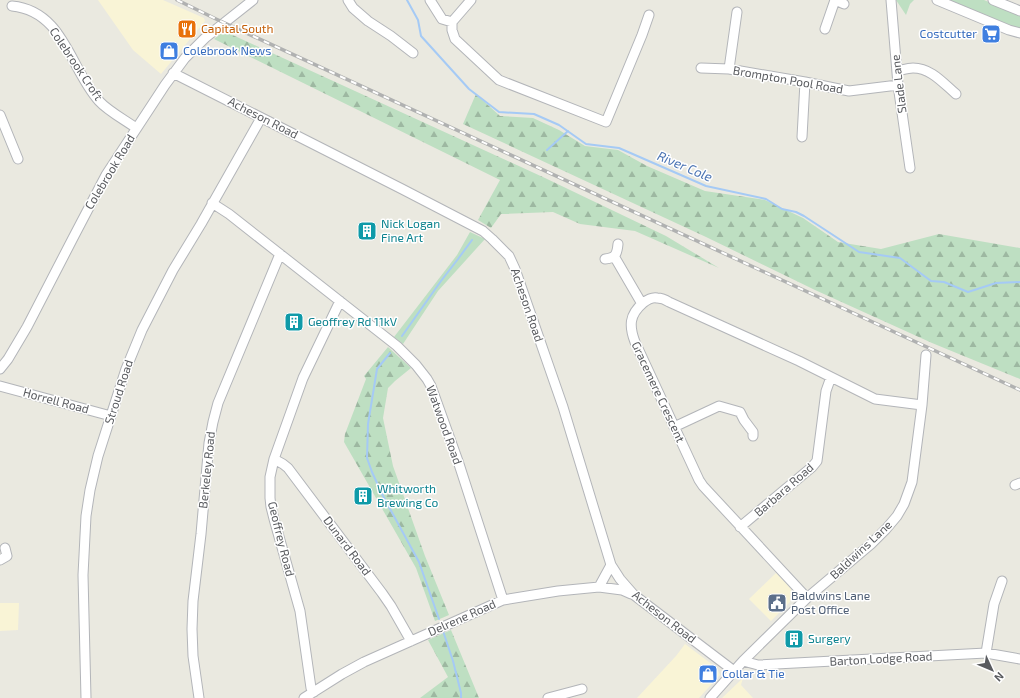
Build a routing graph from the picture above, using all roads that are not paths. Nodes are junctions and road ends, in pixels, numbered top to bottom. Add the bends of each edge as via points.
1 (253, 0) edge
2 (348, 0) edge
3 (430, 0) edge
4 (471, 0) edge
5 (835, 0) edge
6 (891, 0) edge
7 (937, 0) edge
8 (993, 0) edge
9 (844, 4) dead end
10 (12, 6) dead end
11 (1020, 11) edge
12 (737, 12) dead end
13 (650, 15) dead end
14 (452, 22) junction
15 (825, 29) dead end
16 (1020, 33) edge
17 (413, 53) dead end
18 (701, 68) dead end
19 (729, 69) junction
20 (897, 71) junction
21 (173, 73) junction
22 (806, 82) junction
23 (898, 85) junction
24 (956, 94) dead end
25 (0, 115) edge
26 (261, 118) junction
27 (136, 128) junction
28 (2, 130) edge
29 (802, 137) dead end
30 (18, 158) dead end
31 (910, 168) dead end
32 (212, 203) junction
33 (618, 244) dead end
34 (280, 254) junction
35 (614, 256) junction
36 (605, 259) dead end
37 (340, 301) junction
38 (642, 304) junction
39 (926, 355) dead end
40 (0, 369) edge
41 (831, 377) junction
42 (0, 386) edge
43 (922, 405) junction
44 (111, 416) junction
45 (674, 427) junction
46 (753, 436) dead end
47 (274, 459) junction
48 (740, 527) junction
49 (5, 548) dead end
50 (0, 560) edge
51 (611, 564) junction
52 (1002, 581) dead end
53 (599, 587) junction
54 (634, 595) junction
55 (807, 598) junction
56 (502, 600) junction
57 (411, 641) junction
58 (986, 653) junction
59 (1020, 659) edge
60 (743, 661) junction
61 (734, 671) junction
62 (582, 689) dead end
63 (314, 692) junction
64 (86, 698) edge
65 (199, 698) edge
66 (304, 698) edge
67 (548, 698) edge
68 (710, 698) edge

1 - 21 street, Colebrook Road via 205,38
2 - 17 street via 368,21
3 - 14 street via 442,19
4 - 14 street
5 - 9 street
5 - 15 street
6 - 20 street, Slade Lane
7 - 16 street
8 - 11 street
10 - 27 street, Colebrook Croft via 43,18 64,42 91,91 100,102
12 - 19 street
13 - 14 street via 606,122 499,80 455,39
18 - 19 street, Brompton Pool Road
19 - 22 street, Brompton Pool Road
20 - 23 street, Slade Lane
20 - 24 street via 913,68 934,74
21 - 26 street, Acheson Road
21 - 27 street, Colebrook Road
22 - 23 street, Brompton Pool Road via 849,92
22 - 29 street
23 - 31 street, Slade Lane
25 - 28 street
26 - 32 street, Stroud Road
26 - 51 street, Acheson Road via 483,231 509,256 563,407
27 - 40 street, Colebrook Road via 106,175 27,326
28 - 30 street
32 - 34 street, Watwood Road
32 - 44 street, Stroud Road via 142,330
33 - 35 street via 618,251
34 - 37 street, Watwood Road
34 - 65 street, Berkeley Road via 212,422 192,601 193,656
35 - 36 street
35 - 38 street
37 - 47 street, Geoffrey Road via 303,378
37 - 56 street, Watwood Road via 396,346 427,379 458,461
38 - 41 street via 653,298 669,302
38 - 45 street, Gracemere Crescent via 631,321 632,332
39 - 43 street, Baldwins Lane
41 - 43 street via 875,399
41 - 48 street, Barbara Road via 826,391 817,461
42 - 44 street, Horrell Road
43 - 55 street, Baldwins Lane via 912,482 897,516 871,544
44 - 64 street, Stroud Road via 98,456 86,516 83,576
45 - 46 street via 719,406 740,412
45 - 48 street, Gracemere Crescent via 699,480
47 - 57 street, Dunard Road via 288,468 356,557 391,606
47 - 63 street, Geoffrey Road via 270,477 270,503 300,611 311,688
48 - 55 street, Gracemere Crescent
49 - 50 street via 7,556
51 - 53 street
51 - 54 street, Acheson Road
52 - 58 street via 994,604
53 - 54 street, Delrene Road via 622,590
53 - 56 street, Delrene Road
54 - 61 street, Acheson Road
55 - 60 street, Baldwins Lane
56 - 57 street, Delrene Road
57 - 63 street, Delrene Road via 364,662
58 - 59 street, Barton Lodge Road
58 - 60 street, Barton Lodge Road via 758,665
60 - 61 street, Baldwins Lane
61 - 68 street, Baldwins Lane
62 - 67 street
63 - 66 street, Delrene Road

